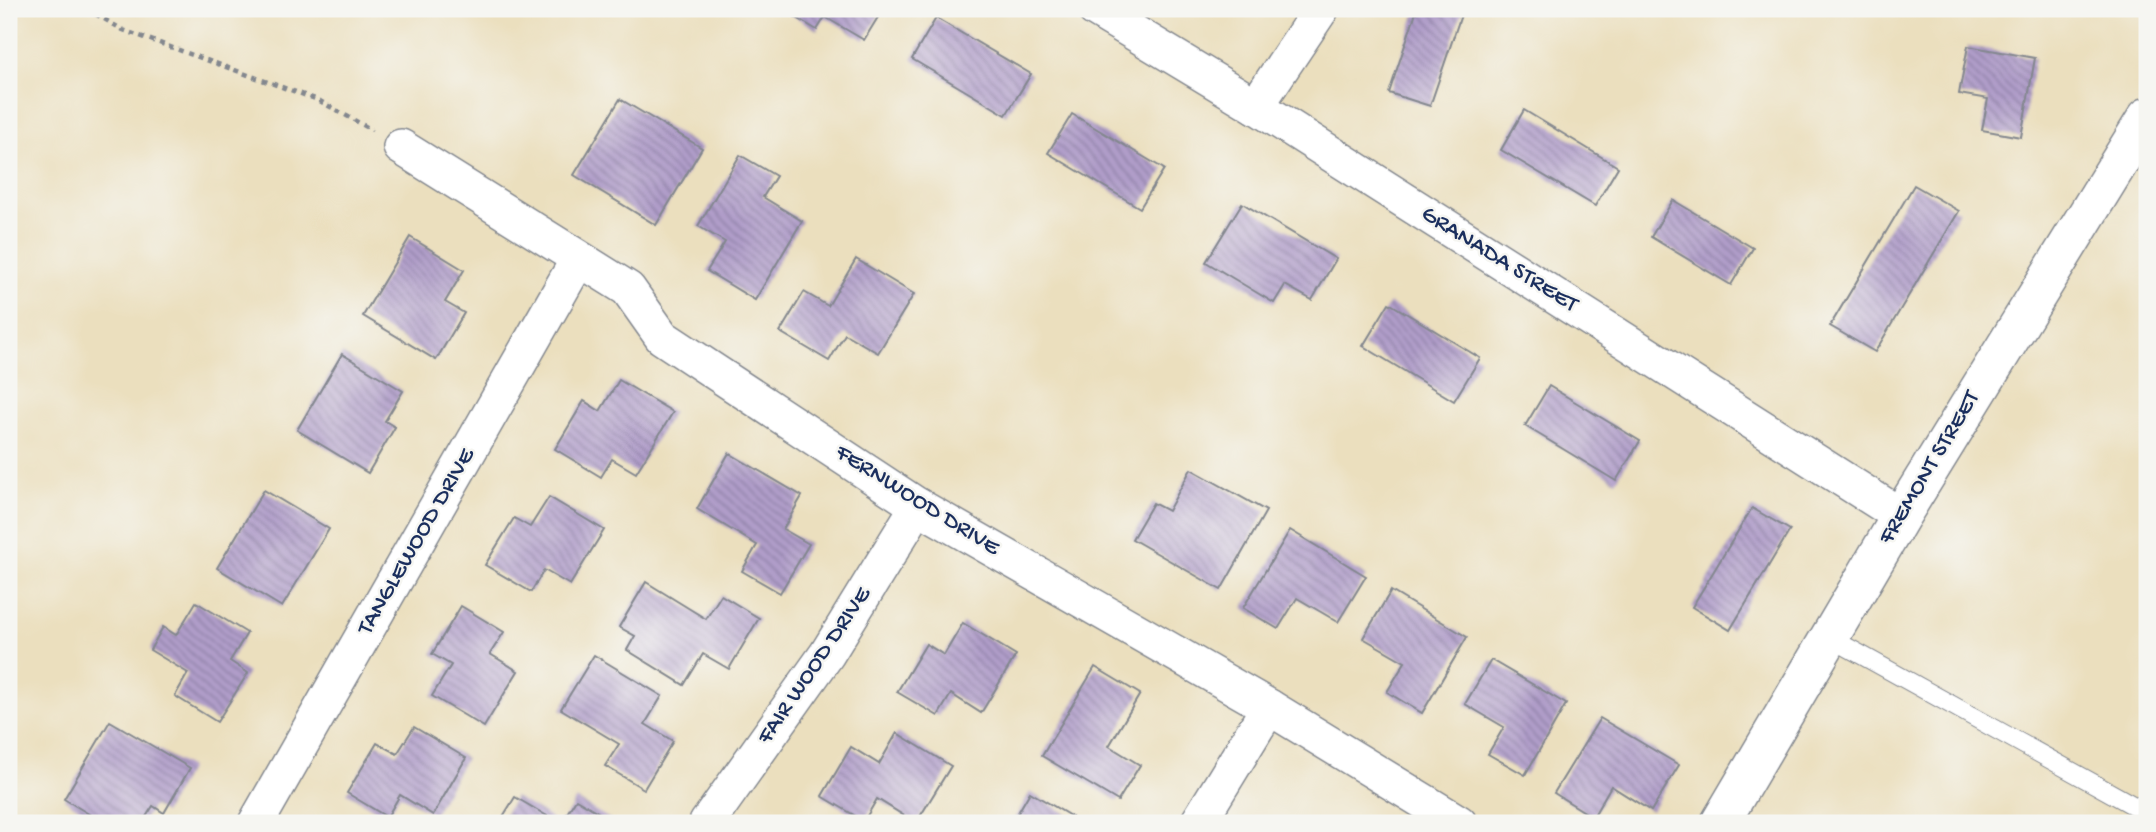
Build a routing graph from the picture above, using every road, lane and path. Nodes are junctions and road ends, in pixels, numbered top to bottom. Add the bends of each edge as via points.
1 (88, 9) edge
2 (1095, 9) edge
3 (1321, 9) edge
4 (1256, 106) junction
5 (2147, 117) edge
6 (401, 147) joint
7 (578, 260) junction
8 (919, 506) junction
9 (1900, 516) junction
10 (1829, 637) junction
11 (1269, 707) junction
12 (2147, 813) edge
13 (256, 823) edge
14 (707, 823) edge
15 (1198, 823) edge
16 (1459, 823) edge
17 (1720, 823) edge

1 - 6 path via 122,30 318,100
2 - 4 street, GRANADA STREET
3 - 4 street
4 - 9 street, GRANADA STREET
5 - 9 street, FREMONT STREET
6 - 7 street, FERNWOOD DRIVE
7 - 8 street, FERNWOOD DRIVE via 628,289 662,337
7 - 13 street, TANGLEWOOD DRIVE
8 - 11 street, FERNWOOD DRIVE
8 - 14 street, FAIR WOOD DRIVE via 827,654
9 - 10 street, FREMONT STREET
10 - 12 lane
10 - 17 street, FREMONT STREET
11 - 15 street
11 - 16 street, FERNWOOD DRIVE

